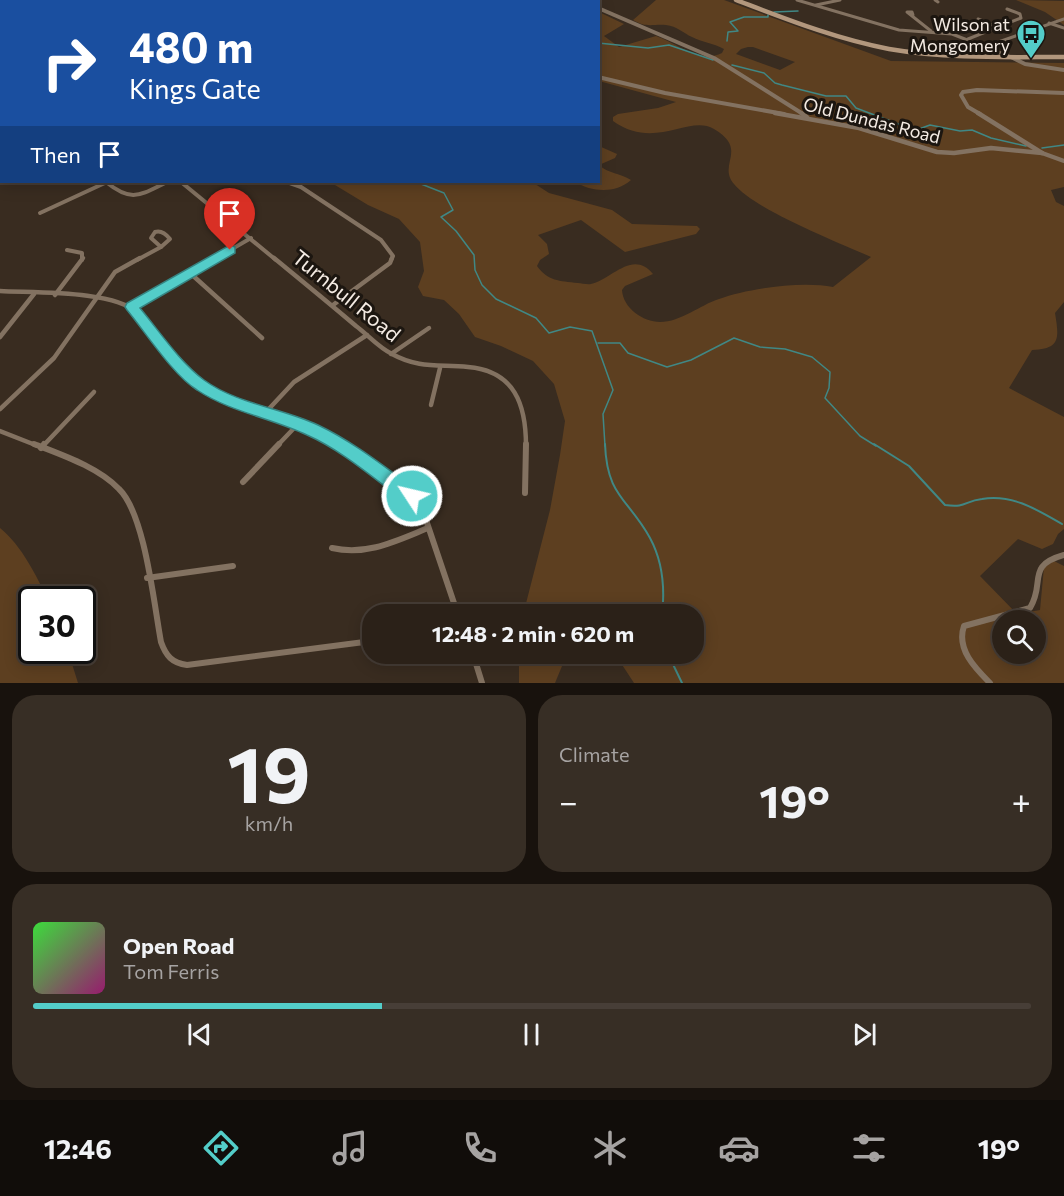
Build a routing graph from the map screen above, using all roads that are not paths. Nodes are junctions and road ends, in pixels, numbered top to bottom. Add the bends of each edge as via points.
1 (736, 0) edge
2 (797, 0) edge
3 (840, 0) edge
4 (814, 6) junction
5 (600, 9) edge
6 (1007, 9) dead end
7 (913, 15) dead end
8 (978, 19) dead end
9 (1064, 20) edge
10 (1048, 23) junction
11 (997, 27) junction
12 (1064, 28) edge
13 (931, 31) junction
14 (968, 39) junction
15 (987, 46) junction
16 (1011, 57) junction
17 (1064, 57) edge
18 (1064, 70) edge
19 (600, 77) edge
20 (1064, 93) edge
21 (808, 117) junction
22 (1039, 150) junction
23 (1064, 161) edge
24 (105, 183) edge
25 (108, 183) edge
26 (165, 183) edge
27 (182, 183) edge
28 (290, 183) edge
29 (40, 213) dead end
30 (251, 238) junction
31 (161, 247) junction
32 (67, 250) dead end
33 (190, 273) junction
34 (0, 291) edge
35 (34, 294) junction
36 (55, 295) junction
37 (97, 297) junction
38 (333, 305) junction
39 (132, 307) junction
40 (429, 328) dead end
41 (367, 335) junction
42 (0, 337) edge
43 (262, 338) dead end
44 (391, 354) junction
45 (440, 368) junction
46 (94, 392) dead end
47 (431, 405) dead end
48 (0, 409) edge
49 (266, 412) junction
50 (297, 425) junction
51 (0, 431) edge
52 (40, 448) junction
53 (243, 482) dead end
54 (525, 493) dead end
55 (428, 528) junction
56 (332, 548) dead end
57 (1064, 555) edge
58 (233, 566) dead end
59 (147, 578) junction
60 (454, 604) edge
61 (362, 642) edge
62 (476, 664) edge
63 (482, 683) edge
64 (990, 683) edge

1 - 16 main road via 868,44 931,54
2 - 4 street
3 - 4 street
4 - 13 street via 908,32
5 - 21 street via 714,58
6 - 11 street via 1022,15 1021,18
7 - 13 street
8 - 11 street
9 - 10 street
10 - 12 street
10 - 15 street
11 - 14 street
13 - 14 street
14 - 15 street
15 - 16 street
16 - 17 main road
16 - 18 street via 1025,64
19 - 21 street, Old Dundas Road via 665,93
20 - 22 street, Old Dundas Road via 977,90 961,95 968,108
21 - 22 street, Old Dundas Road via 883,133 943,153 991,148 1029,154
22 - 23 street
24 - 29 street
25 - 26 street via 120,194 132,197
27 - 30 street, Turnbull Road
28 - 38 street via 381,240 393,256 390,263
30 - 33 street
30 - 38 street, Turnbull Road
31 - 31 street via 170,239 158,231 151,238
31 - 37 street via 120,268
32 - 36 street via 82,253 83,258
33 - 39 street
33 - 43 street
34 - 35 street
35 - 36 street
35 - 42 street
36 - 37 street
37 - 39 street
37 - 48 street via 54,358
38 - 41 street, Turnbull Road
39 - 49 street via 200,385 233,402
40 - 44 street
41 - 44 street, Turnbull Road
41 - 49 street via 301,376
44 - 45 street, Turnbull Road via 421,366
45 - 47 street
45 - 54 street, Turnbull Road via 470,367 489,372 505,381 519,397 526,420
46 - 52 street
49 - 50 street
50 - 53 street
50 - 55 street via 346,450 412,496 423,511
51 - 52 street
52 - 59 street via 91,470 120,489 137,520
55 - 56 street via 367,549 347,553
55 - 60 street
57 - 64 street via 1042,566 1036,601 1030,608 971,623 961,631 969,658
58 - 59 street
59 - 61 street via 165,657 174,663 187,665
62 - 63 street

